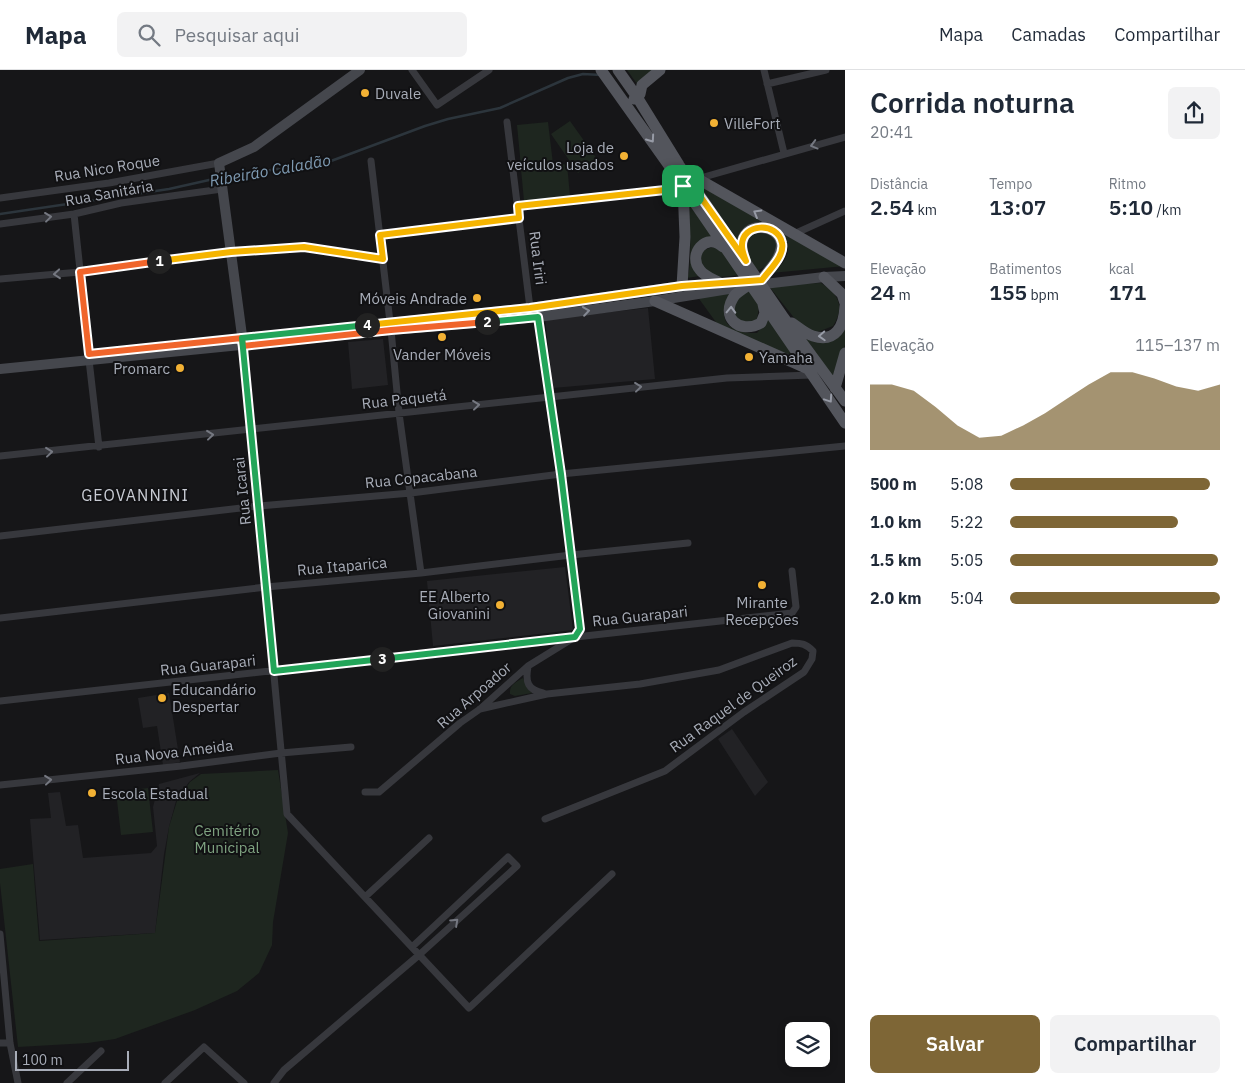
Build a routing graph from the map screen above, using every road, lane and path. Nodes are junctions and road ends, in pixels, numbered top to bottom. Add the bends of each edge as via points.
1 (360, 70) edge
2 (412, 70) edge
3 (489, 70) edge
4 (601, 70) edge
5 (618, 70) edge
6 (660, 70) edge
7 (764, 70) edge
8 (826, 70) edge
9 (767, 84) junction
10 (639, 95) junction
11 (622, 100) junction
12 (507, 122) dead end
13 (845, 137) edge
14 (784, 154) junction
15 (371, 161) dead end
16 (219, 163) junction
17 (690, 182) junction
18 (222, 187) junction
19 (0, 198) edge
20 (518, 206) junction
21 (845, 211) edge
22 (74, 214) junction
23 (519, 218) junction
24 (0, 224) edge
25 (794, 234) junction
26 (380, 235) junction
27 (727, 251) junction
28 (231, 252) junction
29 (383, 259) junction
30 (845, 263) edge
31 (845, 269) edge
32 (80, 272) junction
33 (747, 272) junction
34 (845, 276) edge
35 (824, 277) junction
36 (0, 280) edge
37 (720, 283) junction
38 (682, 286) junction
39 (762, 293) junction
40 (655, 301) junction
41 (845, 305) edge
42 (535, 311) junction
43 (784, 318) junction
44 (391, 326) junction
45 (243, 342) junction
46 (845, 353) edge
47 (89, 357) junction
48 (0, 363) edge
49 (0, 369) edge
50 (810, 372) junction
51 (835, 388) junction
52 (549, 396) junction
53 (845, 402) edge
54 (399, 413) junction
55 (845, 423) edge
56 (250, 430) junction
57 (845, 446) edge
58 (98, 447) junction
59 (0, 456) edge
60 (561, 474) junction
61 (411, 493) junction
62 (259, 506) junction
63 (0, 536) edge
64 (688, 543) dead end
65 (571, 555) junction
66 (792, 571) dead end
67 (421, 573) junction
68 (266, 587) junction
69 (0, 618) edge
70 (575, 637) junction
71 (528, 666) junction
72 (274, 671) junction
73 (547, 694) junction
74 (0, 701) edge
75 (480, 709) junction
76 (350, 746) dead end
77 (281, 753) junction
78 (0, 785) edge
79 (365, 792) dead end
80 (545, 819) dead end
81 (429, 838) dead end
82 (612, 874) dead end
83 (364, 897) junction
84 (0, 934) edge
85 (412, 947) junction
86 (419, 955) junction
87 (0, 1043) edge
88 (10, 1043) junction
89 (101, 1051) dead end
90 (18, 1083) edge
91 (67, 1083) edge
92 (165, 1083) edge
93 (244, 1083) edge
94 (274, 1083) edge

1 - 16 main road via 254,147
2 - 3 street via 437,105
4 - 11 main road
5 - 10 main road
6 - 10 main road via 642,85
7 - 9 street
8 - 9 street
9 - 14 street
10 - 11 main road via 634,100
10 - 17 main road
11 -> 17 main road
12 - 20 street, Rua Iriri
13 -> 14 street
14 - 17 street
15 - 26 street
16 - 18 main road, Rua Icarai
16 - 19 street, Rua Nico Roque via 109,184
17 - 20 street via 674,189
25 -> 17 main road
17 - 27 main road
17 - 33 main road
17 - 38 main road
18 - 22 street, Rua Sanitária
18 - 28 main road, Rua Icarai
20 - 23 street, Rua Iriri
21 - 25 street
24 -> 22 street, Rua Sanitária
22 - 32 street
23 - 26 street
23 - 42 street, Rua Iriri
25 - 30 main road
26 - 29 street
27 - 33 main road
27 - 37 main road via 713,241 702,245 697,252 699,270
28 - 29 street via 304,247
28 - 32 street
28 - 45 main road, Rua Icarai
29 - 44 street
31 - 39 main road
32 -> 36 street
32 - 47 street
33 - 35 main road
33 - 39 main road
39 -> 33 main road via 765,313 761,323 746,328 734,323 730,314 731,302
33 - 39 main road via 741,244 743,237 751,229 770,229 782,243
33 - 40 main road
34 - 35 main road
35 - 41 main road via 842,294
37 - 38 main road
37 - 39 main road
38 - 42 main road
39 - 43 main road
39 - 50 main road
42 -> 40 main road
40 - 50 main road
41 -> 43 main road via 844,321 838,332 831,336 812,336
42 - 44 main road
42 - 52 street
43 - 51 main road
44 - 45 main road
44 - 54 street
45 - 47 main road
45 - 56 street, Rua Icarai
46 - 51 main road
47 - 48 main road
47 - 49 main road
47 - 58 street
52 -> 50 street, Rua Paquetá
50 -> 55 main road
51 - 53 main road
54 -> 52 street, Rua Paquetá
52 - 60 street
54 - 56 street, Rua Paquetá
54 - 61 street
58 -> 56 street, Rua Paquetá
56 - 62 street, Rua Icarai
57 - 60 street, Rua Copacabana
59 -> 58 street, Rua Paquetá
60 - 61 street, Rua Copacabana
60 - 65 street
61 - 62 street, Rua Copacabana
61 - 67 street
62 - 63 street, Rua Copacabana
62 - 68 street, Rua Icarai
64 - 65 street, Rua Itaparica
65 - 67 street, Rua Itaparica
65 - 70 street via 580,629
66 - 70 street, Rua Guarapari via 796,607 792,613
67 - 68 street, Rua Itaparica
68 - 69 street, Rua Itaparica
68 - 72 street, Rua Icarai
70 - 71 street, Rua Arpoador
70 - 72 street, Rua Guarapari
71 - 73 street via 528,683 534,691
71 - 75 street, Rua Arpoador
72 - 74 street, Rua Guarapari
72 - 77 street, Rua Icarai
73 - 75 street, Rua Raquel de Queiroz
73 - 80 street, Rua Raquel de Queiroz via 640,684 718,670 792,643 802,643 813,651 804,672 665,771
75 - 79 street, Rua Arpoador via 379,792
76 - 77 street, Rua Nova Ameida
78 -> 77 street, Rua Nova Ameida
77 - 83 street, Rua Icarai via 287,814
81 - 83 street
82 - 86 street via 469,1008
83 - 85 street
84 - 88 street
85 - 86 street
86 -> 85 street via 516,866 508,857
86 - 94 street via 284,1070
87 - 88 street
88 - 90 street
89 - 91 street
92 - 93 street via 204,1047

